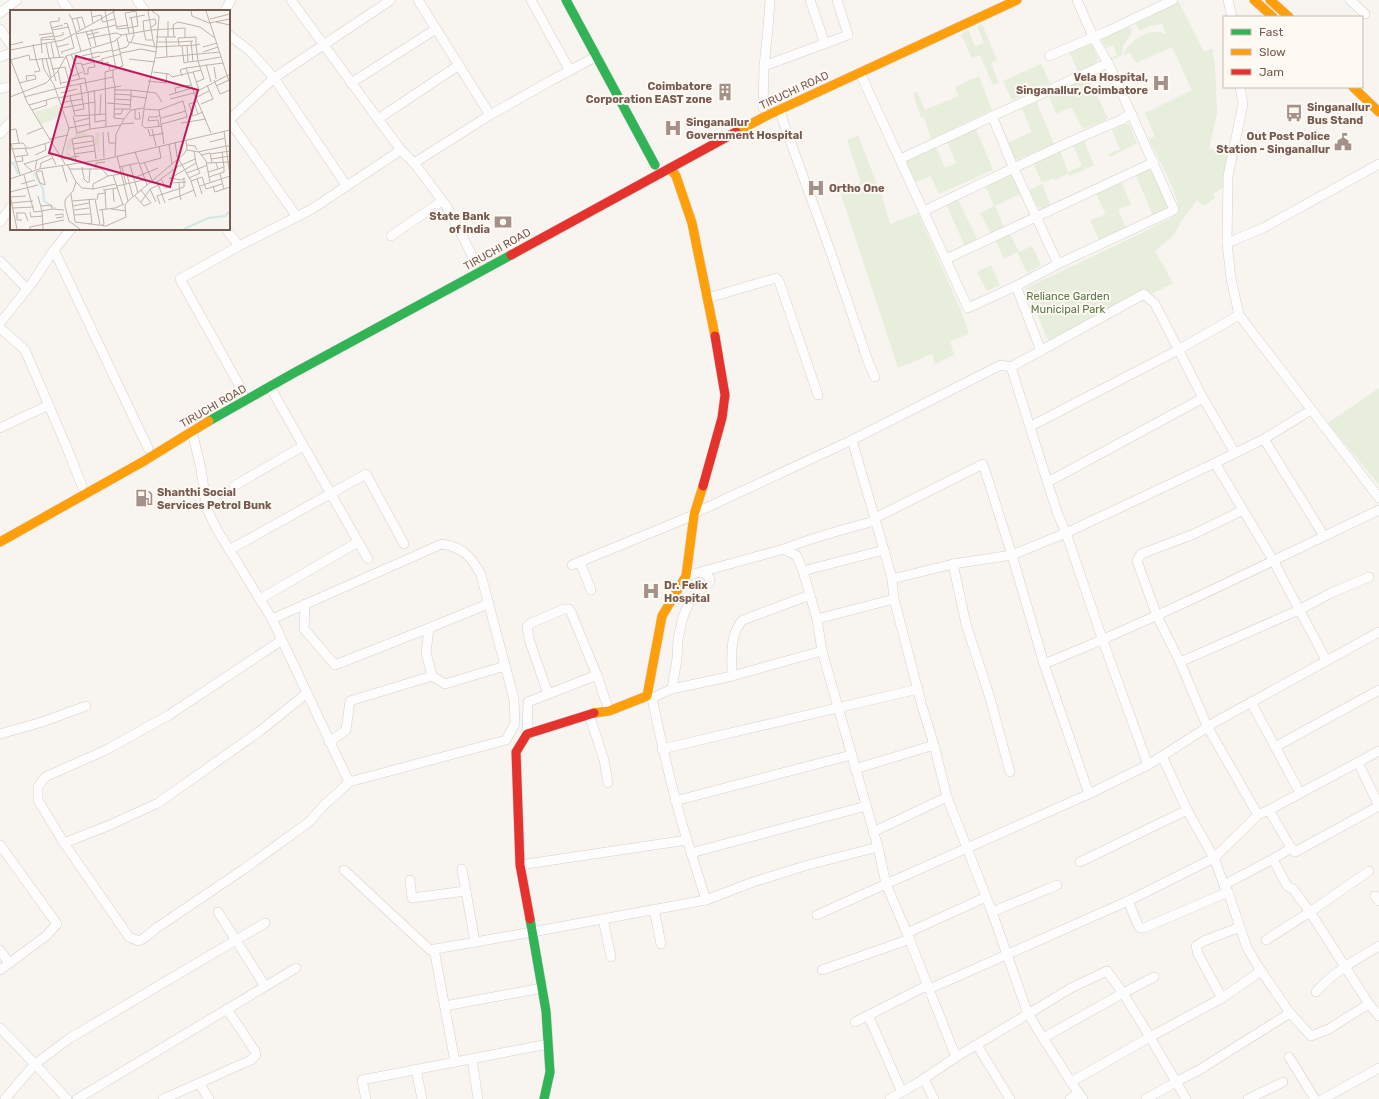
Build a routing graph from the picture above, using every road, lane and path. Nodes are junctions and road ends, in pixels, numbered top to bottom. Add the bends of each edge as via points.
1 (17, 0) edge
2 (62, 0) edge
3 (137, 0) edge
4 (231, 0) edge
5 (392, 0) edge
6 (418, 0) edge
7 (531, 0) edge
8 (566, 0) edge
9 (770, 0) edge
10 (810, 0) edge
11 (837, 0) edge
12 (1017, 0) edge
13 (1077, 0) edge
14 (1173, 0) edge
15 (1228, 0) edge
16 (1254, 0) edge
17 (1270, 0) edge
18 (1350, 0) edge
19 (294, 1) edge
20 (68, 10) edge
21 (144, 10) edge
22 (226, 10) edge
23 (0, 12) edge
24 (1365, 14) dead end
25 (1232, 16) edge
26 (1272, 16) edge
27 (1288, 16) edge
28 (945, 22) dead end
29 (0, 29) edge
30 (436, 29) junction
31 (950, 31) junction
32 (230, 36) edge
33 (1093, 37) junction
34 (10, 44) edge
35 (825, 44) junction
36 (324, 46) junction
37 (10, 53) edge
38 (597, 56) junction
39 (1049, 56) dead end
40 (0, 57) edge
41 (1108, 63) junction
42 (459, 65) junction
43 (764, 66) junction
44 (570, 71) junction
45 (860, 73) junction
46 (274, 78) junction
47 (351, 83) junction
48 (1363, 85) edge
49 (10, 86) edge
50 (1240, 88) edge
51 (1354, 88) edge
52 (0, 89) edge
53 (1379, 100) edge
54 (778, 105) junction
55 (763, 108) junction
56 (1379, 112) edge
57 (1131, 113) junction
58 (490, 115) junction
59 (992, 116) junction
60 (230, 119) edge
61 (378, 119) junction
62 (230, 121) edge
63 (10, 122) edge
64 (0, 134) edge
65 (701, 141) dead end
66 (401, 150) junction
67 (900, 159) junction
68 (1154, 162) junction
69 (414, 163) junction
70 (1379, 164) edge
71 (655, 165) dead end
72 (670, 168) junction
73 (1014, 168) junction
74 (346, 186) junction
75 (442, 201) junction
76 (10, 208) edge
77 (924, 211) junction
78 (1037, 216) junction
79 (297, 217) junction
80 (0, 222) edge
81 (70, 230) edge
82 (227, 230) edge
83 (391, 236) dead end
84 (1227, 243) junction
85 (239, 246) junction
86 (54, 250) junction
87 (946, 259) junction
88 (0, 261) edge
89 (476, 263) dead end
90 (1058, 264) junction
91 (1016, 286) junction
92 (27, 289) junction
93 (708, 298) junction
94 (1239, 315) junction
95 (0, 323) edge
96 (0, 328) edge
97 (344, 336) dead end
98 (1178, 350) junction
99 (1041, 351) junction
100 (1011, 367) junction
101 (875, 377) dead end
102 (270, 387) junction
103 (243, 392) junction
104 (818, 395) dead end
105 (1203, 398) junction
106 (49, 405) junction
107 (1311, 410) junction
108 (1031, 426) junction
109 (0, 428) edge
110 (192, 432) junction
111 (1264, 439) junction
112 (852, 440) junction
113 (303, 446) junction
114 (142, 451) junction
115 (1235, 453) junction
116 (1215, 463) junction
117 (1048, 482) junction
118 (82, 486) junction
119 (234, 486) dead end
120 (69, 493) dead end
121 (330, 493) junction
122 (1379, 498) edge
123 (1243, 510) junction
124 (1379, 510) edge
125 (694, 514) junction
126 (875, 520) junction
127 (1066, 533) junction
128 (1324, 536) junction
129 (0, 542) edge
130 (358, 542) junction
131 (404, 544) dead end
132 (784, 549) junction
133 (229, 550) junction
134 (884, 550) junction
135 (1012, 554) junction
136 (368, 559) dead end
137 (1273, 560) junction
138 (952, 564) junction
139 (803, 571) junction
140 (702, 572) junction
141 (686, 576) junction
142 (1369, 577) dead end
143 (892, 579) junction
144 (591, 590) dead end
145 (810, 595) junction
146 (260, 599) junction
147 (894, 599) junction
148 (305, 604) junction
149 (488, 604) junction
150 (1299, 610) junction
151 (1157, 616) junction
152 (272, 619) junction
153 (817, 619) junction
154 (428, 628) junction
155 (1379, 632) edge
156 (282, 640) junction
157 (1103, 641) junction
158 (822, 651) junction
159 (1326, 660) junction
160 (1180, 662) junction
161 (1044, 664) junction
162 (506, 666) junction
163 (597, 675) junction
164 (432, 676) junction
165 (732, 676) junction
166 (672, 689) junction
167 (918, 689) junction
168 (1379, 690) edge
169 (307, 693) junction
170 (548, 694) junction
171 (1251, 702) junction
172 (86, 706) dead end
173 (838, 708) junction
174 (609, 711) junction
175 (590, 714) junction
176 (1208, 726) junction
177 (0, 734) edge
178 (527, 734) junction
179 (329, 742) junction
180 (934, 745) junction
181 (1275, 746) junction
182 (662, 749) junction
183 (1379, 751) edge
184 (851, 755) junction
185 (1162, 756) junction
186 (1358, 762) junction
187 (1148, 765) junction
188 (855, 769) junction
189 (1010, 772) dead end
190 (349, 782) junction
191 (608, 783) dead end
192 (1300, 793) junction
193 (1088, 794) junction
194 (947, 797) junction
195 (675, 801) junction
196 (866, 806) junction
197 (1379, 806) edge
198 (1187, 810) junction
199 (1270, 810) junction
200 (1258, 815) junction
201 (873, 832) junction
202 (687, 840) junction
203 (64, 843) junction
204 (0, 845) edge
205 (878, 848) junction
206 (967, 848) junction
207 (1291, 848) junction
208 (691, 853) junction
209 (1214, 858) junction
210 (1273, 859) junction
211 (1080, 862) dead end
212 (520, 865) junction
213 (462, 869) dead end
214 (344, 870) dead end
215 (1369, 871) dead end
216 (410, 880) dead end
217 (886, 884) junction
218 (1057, 885) dead end
219 (1226, 888) junction
220 (466, 891) junction
221 (986, 897) junction
222 (706, 900) junction
223 (1128, 901) junction
224 (654, 910) junction
225 (218, 912) dead end
226 (992, 912) junction
227 (1310, 912) junction
228 (817, 915) dead end
229 (603, 919) junction
230 (265, 924) dead end
231 (1240, 927) junction
232 (532, 932) junction
233 (909, 936) junction
234 (236, 940) junction
235 (1266, 940) dead end
236 (475, 942) junction
237 (661, 944) dead end
238 (1379, 946) edge
239 (434, 949) junction
240 (0, 950) edge
241 (1006, 954) junction
242 (611, 957) dead end
243 (9, 963) junction
244 (1345, 967) junction
245 (296, 968) dead end
246 (0, 970) edge
247 (822, 970) dead end
248 (1261, 971) junction
249 (1154, 977) dead end
250 (265, 986) junction
251 (929, 987) junction
252 (542, 988) junction
253 (1316, 992) dead end
254 (1123, 993) junction
255 (1222, 998) junction
256 (1369, 1004) junction
257 (445, 1006) junction
258 (226, 1009) junction
259 (1290, 1013) junction
260 (1028, 1014) junction
261 (868, 1015) junction
262 (1379, 1016) edge
263 (855, 1022) dead end
264 (0, 1028) edge
265 (1150, 1037) junction
266 (1043, 1038) junction
267 (548, 1044) junction
268 (977, 1045) junction
269 (956, 1057) junction
270 (1289, 1057) dead end
271 (472, 1059) junction
272 (456, 1062) junction
273 (35, 1064) junction
274 (1379, 1068) edge
275 (416, 1069) junction
276 (924, 1079) junction
277 (199, 1082) junction
278 (1071, 1082) junction
279 (1176, 1082) junction
280 (1283, 1082) dead end
281 (902, 1092) junction
282 (1081, 1096) edge
283 (6, 1099) edge
284 (67, 1099) edge
285 (77, 1099) edge
286 (163, 1099) edge
287 (209, 1099) edge
288 (366, 1099) edge
289 (422, 1099) edge
290 (478, 1099) edge
291 (544, 1099) edge
292 (890, 1099) edge
293 (934, 1099) edge
294 (1010, 1099) edge
295 (1070, 1099) edge
296 (1146, 1099) edge
297 (1186, 1099) edge
298 (1248, 1099) edge
299 (1315, 1099) edge
300 (1323, 1099) edge

1 - 23 street
2 - 20 street
3 - 21 street
4 - 22 street
5 - 36 street
6 - 30 street
7 - 44 street
8 - 38 main road
9 - 43 street
10 - 35 street
11 - 35 street via 848,35
12 - 31 main road, TIRUCHI ROAD
13 - 33 street
14 - 33 street
15 - 25 street
16 - 26 main road
17 - 27 main road
18 - 24 street
19 - 36 street
28 - 31 main road
29 - 34 street
30 - 42 street
30 - 47 street
31 - 45 main road, TIRUCHI ROAD
32 - 46 street via 250,51
33 - 39 street
33 - 41 street
35 - 43 street
36 - 46 street
36 - 47 street
37 - 40 street
38 - 44 street
38 - 71 main road
41 - 57 street
41 - 59 street
42 - 58 street
42 - 61 street
43 - 55 street
44 - 58 street
45 - 54 main road, TIRUCHI ROAD
45 - 67 street
46 - 60 street
46 - 74 street
47 - 61 street
48 - 53 main road
49 - 52 street
50 - 84 street via 1243,104 1228,176
51 - 56 main road
54 - 55 main road, TIRUCHI ROAD
54 - 72 main road, TIRUCHI ROAD via 766,116
54 - 101 street
55 - 65 main road, TIRUCHI ROAD
57 - 68 street
57 - 73 street via 1121,120
58 - 69 street
59 - 67 street
59 - 73 street
61 - 66 street
62 - 79 street
63 - 64 street
66 - 69 street
66 - 74 street
67 - 77 street
68 - 78 street
68 - 90 street via 1174,210
69 - 75 street
70 - 84 street via 1263,228
72 - 93 main road via 676,176 692,223
72 - 102 main road, TIRUCHI ROAD
73 - 77 street
73 - 78 street
74 - 79 street
75 - 83 street
75 - 89 street
76 - 80 street
77 - 87 street
78 - 87 street
78 - 90 street
79 - 85 street
81 - 86 street
82 - 85 street
84 - 94 street
85 - 103 street via 180,279
86 - 92 street
86 - 114 street
87 - 91 street via 968,308
88 - 92 street
90 - 91 street
91 - 99 street
92 - 95 street
93 - 104 street via 776,278
93 - 125 main road via 725,395 722,418
94 - 98 street
94 - 107 street
96 - 106 street via 25,350
97 - 103 main road, TIRUCHI ROAD
98 - 99 street via 1155,304 1144,294
98 - 105 street
98 - 108 street
99 - 100 street
100 - 108 street
100 - 112 street via 1001,365
102 - 110 main road, TIRUCHI ROAD
102 - 113 street
103 - 114 main road, TIRUCHI ROAD
105 - 115 street
105 - 117 street
106 - 109 street
106 - 118 street
107 - 111 street
107 - 122 street
108 - 117 street
110 - 129 main road, TIRUCHI ROAD
110 - 133 street via 207,509
111 - 115 street
111 - 128 street
112 - 125 street
112 - 126 street
113 - 119 street
113 - 121 street
114 - 118 main road, TIRUCHI ROAD
115 - 116 street
116 - 123 street
116 - 127 street
117 - 127 street
118 - 120 main road, TIRUCHI ROAD
121 - 130 street
121 - 131 street via 366,474
121 - 133 street
123 - 137 street
123 - 151 street via 1194,534 1141,554 1137,561
124 - 128 street
125 - 141 main road
125 - 144 street via 576,564
126 - 132 street
126 - 134 street
126 - 135 street via 983,464
127 - 135 street
127 - 157 street
128 - 137 street
130 - 136 street
130 - 146 street
132 - 139 street via 797,556
132 - 140 street
133 - 146 street
134 - 139 street
134 - 143 street
135 - 138 street
135 - 161 street
137 - 150 street
137 - 151 street
138 - 143 street
138 - 189 street via 966,624
139 - 145 street
140 - 141 street
140 - 166 street via 710,579 688,605 683,617
141 - 174 main road via 662,616 647,696
142 - 150 street
143 - 147 street
145 - 153 street
145 - 165 street via 743,620 738,625 733,640
146 - 152 street
147 - 153 street
147 - 167 street
148 - 149 street via 442,544 461,549 474,561
148 - 152 street
148 - 154 street via 304,628 335,665
149 - 154 street
149 - 162 street
150 - 159 street
150 - 160 street
151 - 157 street
151 - 160 street
152 - 156 street
153 - 158 street
154 - 164 street via 426,653
155 - 159 street
156 - 169 street
156 - 203 street via 169,715 106,750 45,778 38,787 38,800
157 - 161 street
157 - 187 street
158 - 165 street
158 - 173 street
159 - 171 street
160 - 176 street
161 - 193 street
162 - 164 street via 445,684
162 - 190 street via 514,699 515,724 506,740
163 - 170 street
163 - 170 street via 571,612 564,609 527,627
163 - 174 street
164 - 179 street via 350,701 346,730
165 - 166 street
166 - 182 street via 652,698
167 - 173 street
167 - 180 street
168 - 181 street
169 - 179 street
169 - 203 street via 260,731 158,803
170 - 178 street via 528,702
171 - 176 street
171 - 181 street
172 - 177 street
173 - 182 street
173 - 184 street
174 - 175 main road
175 - 178 main road
175 - 191 street
176 - 185 street
176 - 200 street
178 - 212 main road via 516,752
179 - 190 street
180 - 188 street
180 - 194 street
181 - 192 street
182 - 195 street
183 - 186 street
184 - 188 street
184 - 195 street
185 - 187 street
185 - 198 street
186 - 192 street
186 - 197 street
187 - 193 street
188 - 196 street
190 - 203 street via 309,822 139,941 129,937
192 - 199 street
193 - 206 street
194 - 201 street
194 - 206 street
195 - 202 street
196 - 201 street
196 - 208 street
197 - 207 street via 1295,852
198 - 209 street
198 - 211 street
199 - 200 street
199 - 207 street
200 - 209 street
201 - 205 street
202 - 208 street
202 - 212 street
204 - 243 street via 57,924 46,936
205 - 217 street
205 - 222 street via 808,865
206 - 217 street
206 - 221 street
207 - 210 street
208 - 222 street
209 - 219 street
209 - 223 street
210 - 219 street
210 - 227 street via 1287,886 1293,889
212 - 232 main road
213 - 220 street
214 - 239 street via 430,950
215 - 227 street
216 - 220 street via 412,898
217 - 228 street
217 - 233 street
218 - 226 street
219 - 223 street via 1144,928 1138,925
219 - 231 street
220 - 236 street
221 - 226 street
221 - 233 street
222 - 224 street
223 - 241 street
224 - 229 street
224 - 237 street
225 - 234 street
226 - 241 street
227 - 235 street
227 - 244 street
229 - 232 street
229 - 242 street
230 - 234 street
231 - 248 street via 1247,948
231 - 255 street via 1196,946
232 - 236 street
232 - 252 main road
233 - 247 street
233 - 251 street
234 - 250 street
234 - 273 street via 70,1038
236 - 239 street
238 - 244 street
239 - 257 street
240 - 243 street
241 - 251 street
241 - 260 street
243 - 246 street
244 - 253 street
244 - 256 street
245 - 250 street
248 - 255 street
248 - 259 street
249 - 254 street
250 - 258 street
251 - 261 street
251 - 269 street
252 - 257 street
252 - 267 main road
254 - 260 street via 1107,971
254 - 265 street
254 - 266 street
255 - 265 street
256 - 259 street via 1329,1029 1311,1036
256 - 262 street
257 - 272 street
258 - 277 street via 256,1055
258 - 285 street
259 - 279 street
260 - 266 street
260 - 268 street
261 - 263 street
261 - 281 street
264 - 273 street
265 - 278 street
265 - 279 street
266 - 278 street
267 - 271 street
267 - 291 main road via 550,1072
268 - 269 street
268 - 294 street
269 - 276 street
270 - 299 street
271 - 272 street
271 - 290 street
272 - 275 street
273 - 283 street
273 - 284 street
274 - 300 street
275 - 288 street via 362,1080
275 - 289 street
276 - 281 street
276 - 293 street
277 - 286 street
277 - 287 street
278 - 282 street
279 - 296 street
279 - 297 street
280 - 298 street
281 - 292 street
282 - 295 street

